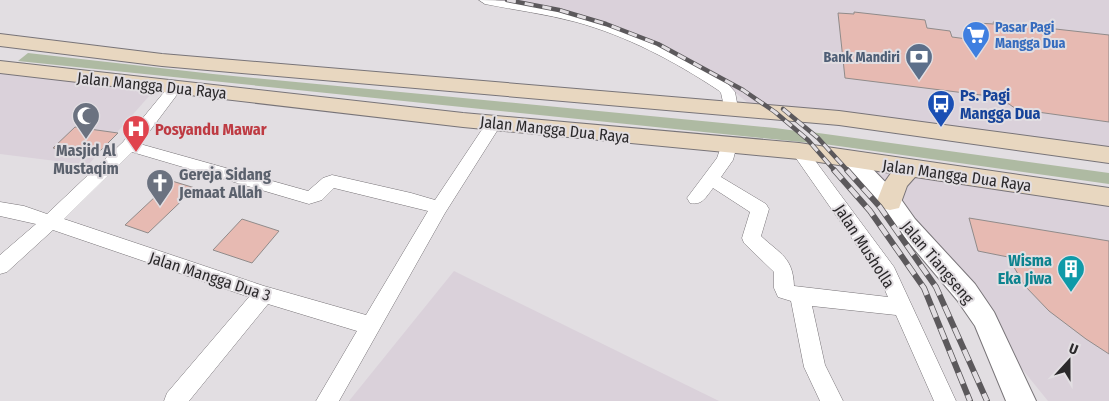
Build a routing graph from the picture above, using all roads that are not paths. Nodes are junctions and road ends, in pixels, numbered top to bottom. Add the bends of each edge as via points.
1 (485, 0) edge
2 (0, 40) edge
3 (220, 64) junction
4 (0, 67) edge
5 (175, 88) junction
6 (199, 90) junction
7 (730, 108) junction
8 (494, 123) junction
9 (729, 145) junction
10 (129, 146) junction
11 (799, 151) junction
12 (1109, 155) edge
13 (852, 160) junction
14 (909, 168) junction
15 (710, 178) junction
16 (1109, 197) edge
17 (696, 198) dead end
18 (890, 201) junction
19 (440, 208) junction
20 (0, 209) edge
21 (50, 222) junction
22 (0, 266) edge
23 (264, 294) junction
24 (800, 296) junction
25 (902, 306) junction
26 (371, 326) junction
27 (176, 401) edge
28 (327, 401) edge
29 (832, 401) edge
30 (945, 401) edge
31 (1021, 401) edge

1 - 7 street via 561,14 631,38 676,59 723,87 728,92
2 - 3 main road, Jalan Mangga Dua Raya
3 - 6 main road
3 - 7 main road, Jalan Mangga Dua Raya
4 - 5 main road, Jalan Mangga Dua Raya
5 - 6 main road, Jalan Mangga Dua Raya
5 - 10 street
6 - 8 main road, Jalan Mangga Dua Raya
7 - 12 main road, Jalan Mangga Dua Raya via 903,125
8 - 9 main road, Jalan Mangga Dua Raya
8 - 19 street
9 - 11 main road, Jalan Mangga Dua Raya
9 - 15 street via 725,160
10 - 19 street via 309,198 315,197 327,182 332,181
10 - 21 street
11 - 13 main road, Jalan Mangga Dua Raya
11 - 25 street, Jalan Musholla via 887,273
13 - 14 main road, Jalan Mangga Dua Raya
13 - 18 street, Jalan Tiangseng
14 - 16 main road, Jalan Mangga Dua Raya
14 - 18 main road via 896,183
15 - 17 street
15 - 24 street via 760,209 751,238 783,268 785,291
18 - 31 street, Jalan Tiangseng via 907,226 966,292 984,320
19 - 26 street
20 - 21 street, Jalan Mangga Dua 3
21 - 22 street
21 - 23 street, Jalan Mangga Dua 3
23 - 26 street, Jalan Mangga Dua 3
23 - 27 street
24 - 25 street
24 - 29 street via 814,367
25 - 30 street, Jalan Musholla
26 - 28 street

